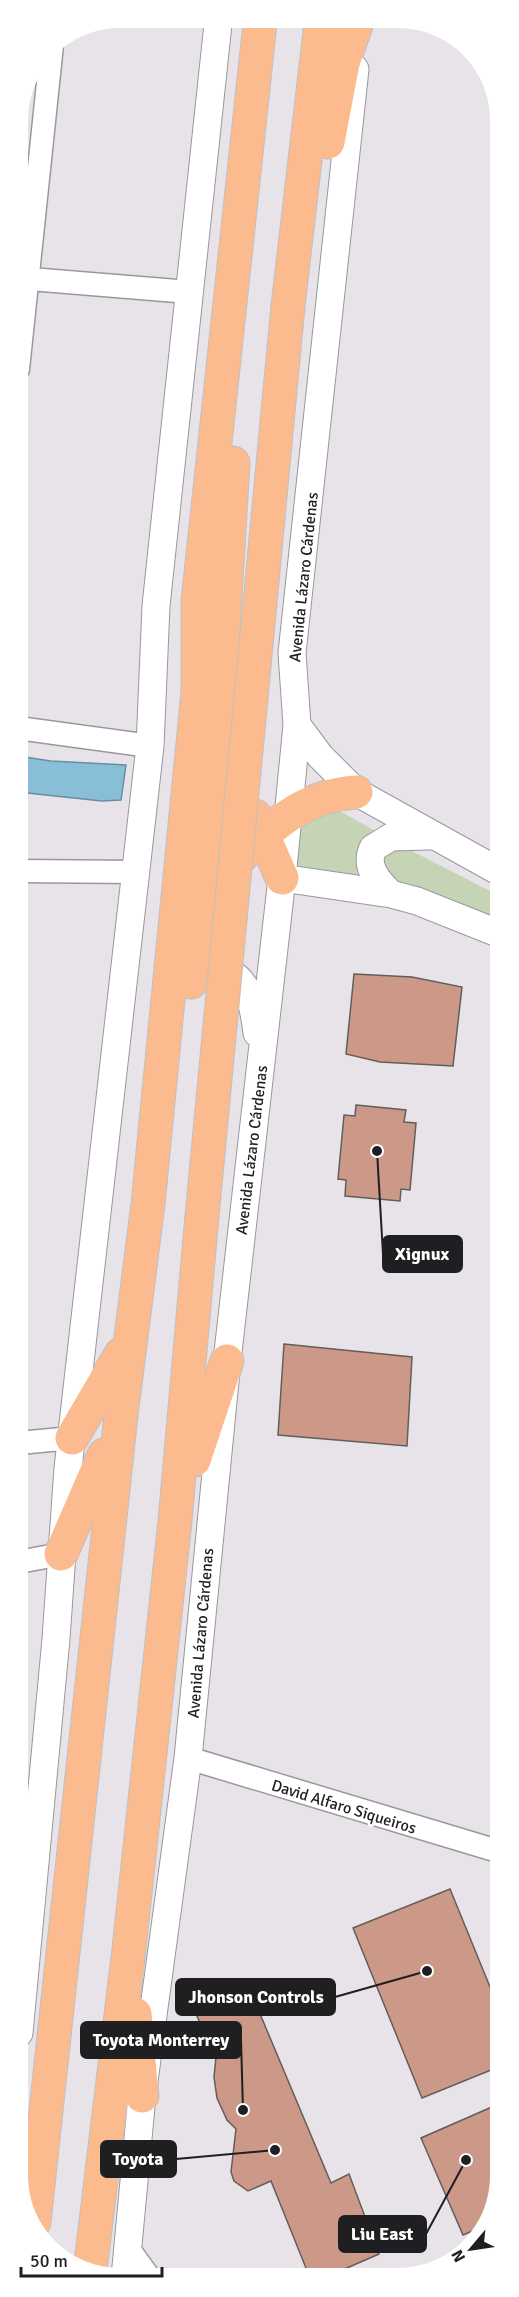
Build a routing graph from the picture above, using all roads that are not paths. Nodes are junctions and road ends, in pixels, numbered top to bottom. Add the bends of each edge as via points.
1 (218, 28) edge
2 (260, 28) edge
3 (320, 28) edge
4 (355, 28) edge
5 (357, 28) edge
6 (50, 63) edge
7 (29, 237) edge
8 (29, 278) edge
9 (189, 292) junction
10 (290, 292) junction
11 (227, 345) junction
12 (223, 630) junction
13 (292, 653) junction
14 (297, 725) junction
15 (29, 729) edge
16 (223, 742) junction
17 (150, 746) junction
18 (356, 792) junction
19 (214, 812) junction
20 (265, 835) junction
21 (430, 836) junction
22 (490, 867) edge
23 (29, 871) edge
24 (137, 872) junction
25 (282, 878) junction
26 (204, 894) junction
27 (391, 894) junction
28 (490, 930) edge
29 (190, 984) junction
30 (261, 1070) junction
31 (148, 1204) junction
32 (132, 1334) junction
33 (227, 1361) junction
34 (121, 1415) junction
35 (72, 1438) junction
36 (28, 1442) edge
37 (175, 1521) junction
38 (62, 1554) junction
39 (28, 1560) edge
40 (188, 1758) junction
41 (490, 1849) edge
42 (28, 1936) edge
43 (129, 1949) junction
44 (142, 2096) junction
45 (35, 2211) edge
46 (128, 2248) junction
47 (91, 2264) edge
48 (126, 2268) edge
49 (142, 2268) edge

1 - 9 street
2 - 11 highway
3 - 10 highway
4 - 10 highway via 348,41 337,91 312,245
5 - 13 street, Avenida Lázaro Cárdenas
6 - 7 street
8 - 9 street
9 - 17 street via 156,606
10 - 37 highway, bridge
11 - 12 highway via 239,374
11 - 31 highway via 199,590 198,692
12 - 13 street via 242,661 253,668 270,668
12 - 16 highway
13 - 14 street, Avenida Lázaro Cárdenas
14 - 18 street via 320,756
14 - 20 street, Avenida Lázaro Cárdenas
15 - 17 street
16 - 19 highway
16 - 20 highway
17 - 24 street
18 - 20 highway via 322,797
18 - 21 street
19 - 20 highway via 227,835
19 - 26 highway
20 - 25 highway
20 - 25 street, Avenida Lázaro Cárdenas
20 - 26 highway
21 - 22 street
21 - 27 street via 391,837 373,848 371,869
23 - 24 street
24 - 35 street
25 - 27 street
25 - 30 street, Avenida Lázaro Cárdenas
26 - 29 highway
27 - 28 street via 448,911
29 - 30 street via 203,974 219,970 242,982 253,1006
29 - 31 highway via 168,1152
30 - 33 street, Avenida Lázaro Cárdenas
31 - 32 highway
32 - 34 highway
32 - 35 highway
33 - 37 highway
33 - 40 street, Avenida Lázaro Cárdenas
34 - 38 highway
34 - 45 highway
35 - 36 street
35 - 38 street
37 - 43 highway
38 - 39 street
38 - 42 street
40 - 41 street, David Alfaro Siqueiros
40 - 44 street, Avenida Lázaro Cárdenas
43 - 44 highway
43 - 47 highway
44 - 46 street, Avenida Lázaro Cárdenas
46 - 48 street, Avenida Lázaro Cárdenas
46 - 49 street

